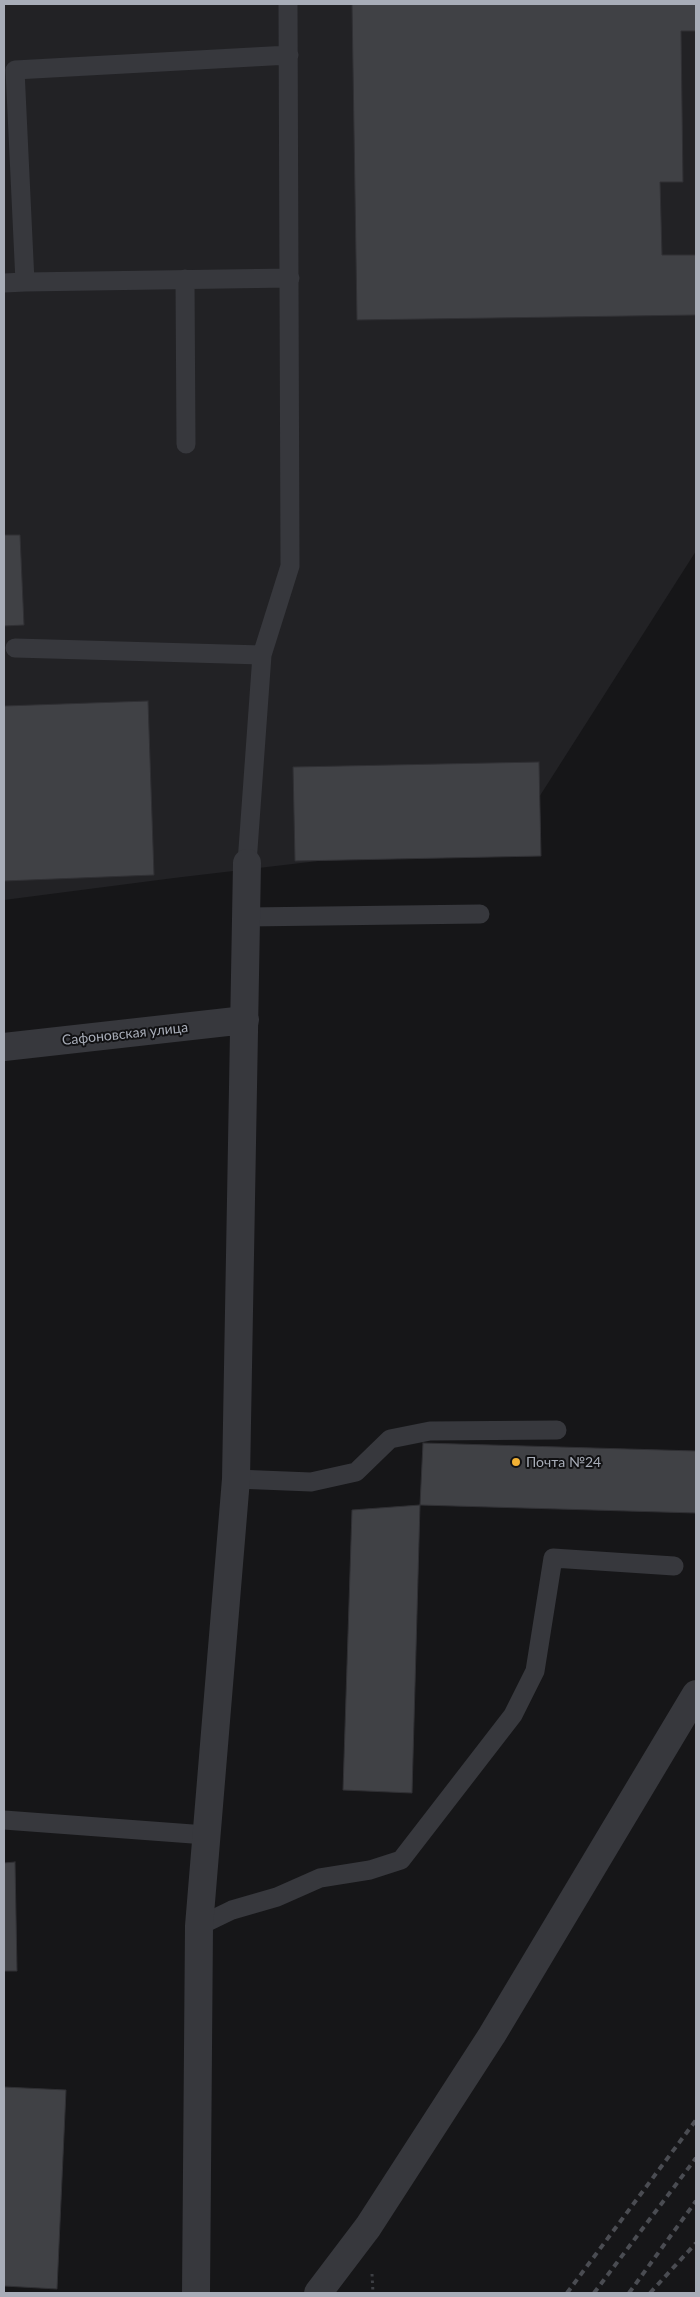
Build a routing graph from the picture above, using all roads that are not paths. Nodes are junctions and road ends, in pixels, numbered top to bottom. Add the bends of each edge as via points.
1 (288, 4) edge
2 (289, 55) junction
3 (10, 70) edge
4 (290, 278) junction
5 (185, 279) junction
6 (25, 282) junction
7 (4, 283) edge
8 (186, 444) dead end
9 (15, 648) dead end
10 (262, 655) junction
11 (247, 863) joint
12 (480, 914) dead end
13 (247, 917) junction
14 (245, 1020) junction
15 (4, 1047) edge
16 (557, 1430) dead end
17 (236, 1479) junction
18 (674, 1566) dead end
19 (696, 1694) edge
20 (4, 1820) edge
21 (206, 1835) junction
22 (199, 1926) junction
23 (196, 2293) edge
24 (318, 2293) edge

1 - 2 lane
2 - 3 lane
2 - 4 lane
3 - 6 lane
4 - 5 lane
4 - 10 lane via 290,566
5 - 6 lane
5 - 8 lane
6 - 7 lane
9 - 10 lane
10 - 11 lane
11 - 13 street
12 - 13 lane
13 - 14 street
14 - 15 street, Сафоновская улица
14 - 17 street
16 - 17 lane via 430,1431 390,1439 356,1472 311,1482
17 - 21 street
18 - 22 lane via 553,1558 535,1671 513,1715 401,1860 370,1870 320,1878 277,1897 232,1910
19 - 24 street via 492,2035 368,2227
20 - 21 lane
21 - 22 street
22 - 23 street

